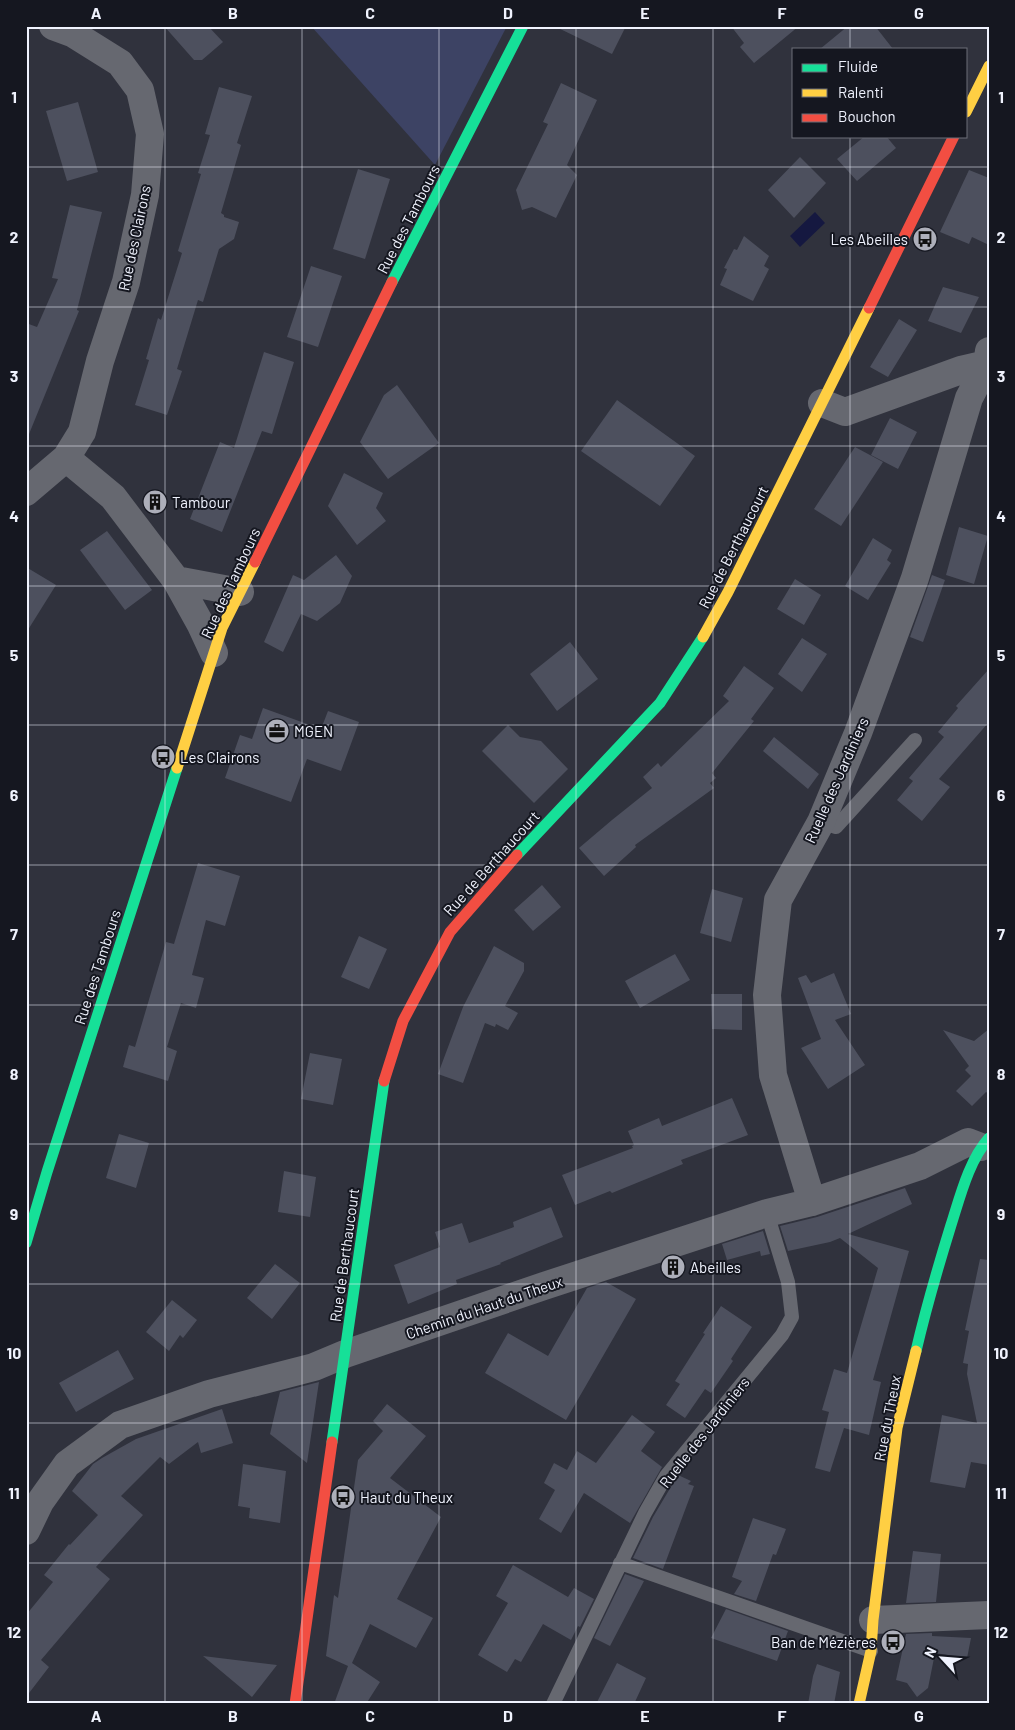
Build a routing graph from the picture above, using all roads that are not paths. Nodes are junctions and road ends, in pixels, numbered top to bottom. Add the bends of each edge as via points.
1 (52, 26) edge
2 (523, 26) edge
3 (989, 66) edge
4 (968, 108) edge
5 (953, 138) edge
6 (988, 361) edge
7 (822, 403) junction
8 (66, 458) junction
9 (26, 492) edge
10 (176, 580) junction
11 (240, 592) junction
12 (214, 653) junction
13 (915, 740) dead end
14 (821, 822) junction
15 (985, 1142) edge
16 (812, 1202) junction
17 (767, 1214) junction
18 (26, 1243) edge
19 (345, 1354) junction
20 (26, 1531) edge
21 (620, 1563) junction
22 (989, 1615) edge
23 (873, 1620) junction
24 (871, 1651) junction
25 (295, 1704) edge
26 (553, 1704) edge
27 (860, 1704) edge

1 - 8 street, Rue des Clairons via 72,33 120,63 140,90 150,134 145,195 126,282 100,361 82,432
2 - 11 main road, Rue des Tambours via 417,232
3 - 4 main road
5 - 7 main road, Rue de Berthaucourt
6 - 7 street via 845,412
6 - 14 street, Ruelle des Jardiniers via 969,398 915,578 858,734
7 - 19 main road, Rue de Berthaucourt via 707,631 660,703 515,857 450,932 403,1021 383,1084
8 - 9 street, Rue des Clairons
8 - 10 street via 113,497
10 - 11 street
10 - 12 street
11 - 12 main road, Rue des Tambours
12 - 18 main road, Rue des Tambours
13 - 14 lane via 836,827
14 - 16 street, Ruelle des Jardiniers via 778,900 767,995 773,1075
15 - 16 street, Chemin du Haut du Theux via 968,1142 920,1166
15 - 23 main road, Rue du Theux via 962,1190 931,1289 897,1428
16 - 17 street, Chemin du Haut du Theux
17 - 19 street, Chemin du Haut du Theux
17 - 21 lane, Ruelle des Jardiniers via 788,1282 792,1317 782,1335 666,1476
19 - 20 street, Chemin du Haut du Theux via 314,1367 209,1394 120,1425 67,1464 40,1502
19 - 25 main road, Rue de Berthaucourt
21 - 24 lane
21 - 26 lane, Ruelle des Jardiniers
22 - 23 street
23 - 24 main road, Rue du Theux
24 - 27 main road, Rue du Theux

